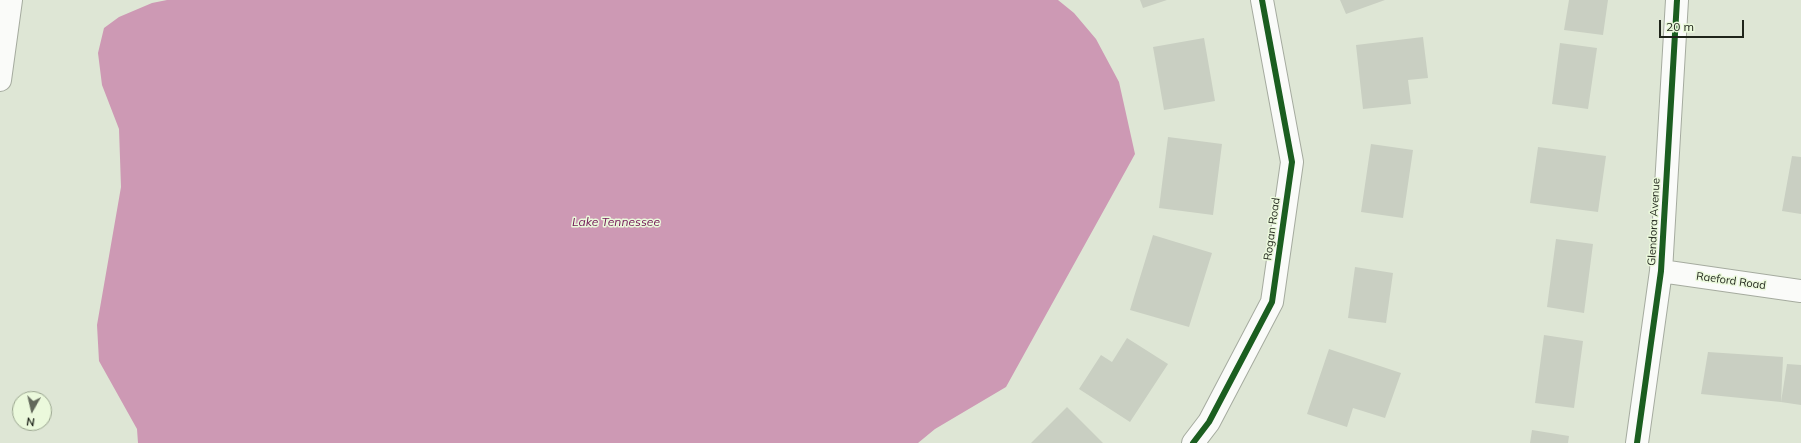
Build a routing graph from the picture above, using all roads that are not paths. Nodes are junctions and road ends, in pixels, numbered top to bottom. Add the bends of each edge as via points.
1 (11, 0) edge
2 (1262, 0) edge
3 (1677, 0) edge
4 (0, 80) edge
5 (1661, 271) junction
6 (1801, 291) edge
7 (1193, 443) edge
8 (1637, 443) edge

1 - 4 street
2 - 7 street, Rogan Road via 1292,162 1272,302 1209,422
3 - 5 street, Glendora Avenue
5 - 6 street, Raeford Road
5 - 8 street, Glendora Avenue

